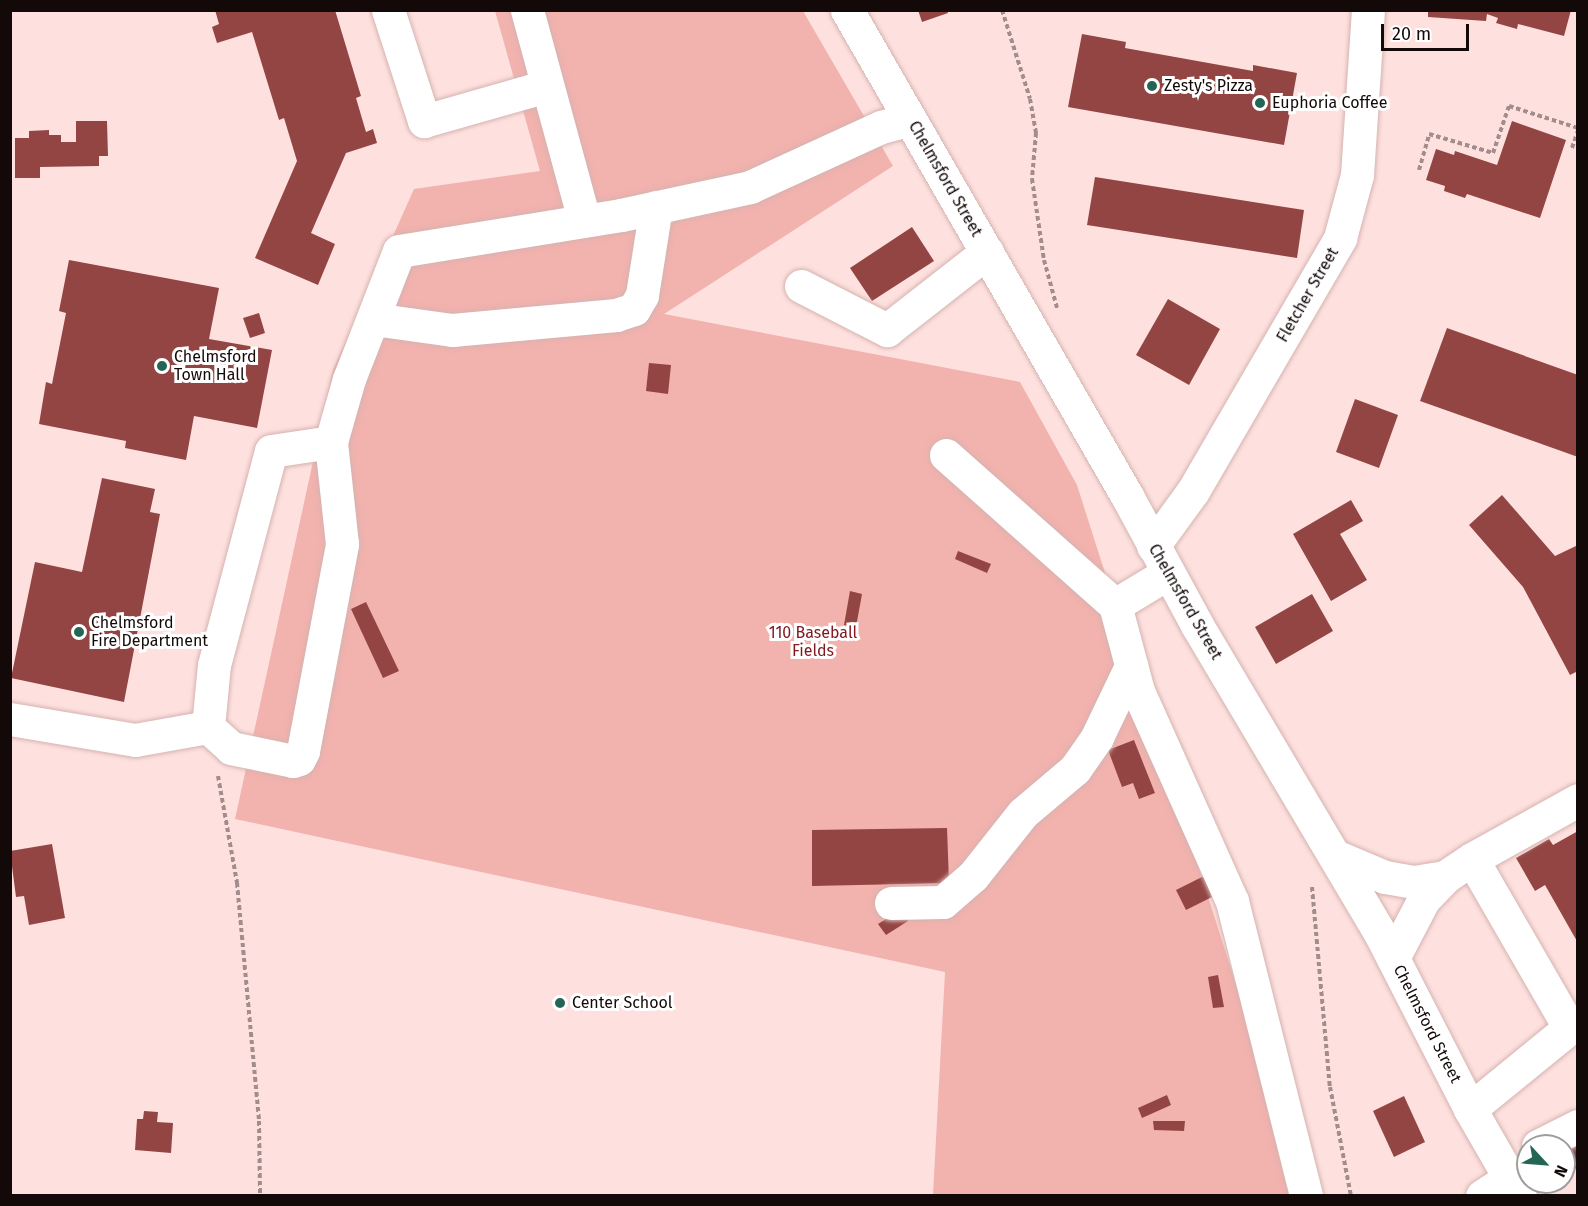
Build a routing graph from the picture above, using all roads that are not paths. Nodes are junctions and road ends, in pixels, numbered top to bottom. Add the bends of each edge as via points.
1 (388, 10) edge
2 (527, 10) edge
3 (847, 10) edge
4 (1368, 10) edge
5 (547, 86) junction
6 (910, 118) junction
7 (656, 207) junction
8 (585, 220) junction
9 (987, 252) junction
10 (801, 285) dead end
11 (373, 319) junction
12 (331, 442) junction
13 (946, 455) dead end
14 (1160, 560) junction
15 (1115, 605) junction
16 (1131, 666) junction
17 (10, 719) edge
18 (208, 727) junction
19 (1578, 800) edge
20 (1335, 856) junction
21 (1472, 859) junction
22 (1445, 877) junction
23 (891, 903) dead end
24 (1393, 958) junction
25 (1573, 1024) edge
26 (1470, 1109) junction
27 (1578, 1126) edge
28 (1562, 1134) edge
29 (1515, 1172) edge
30 (1306, 1196) edge
31 (1482, 1196) edge

1 - 5 main road via 424,121
2 - 5 main road
3 - 6 main road, Chelmsford Street
4 - 14 main road, Fletcher Street via 1357,175 1340,238 1193,491
5 - 8 main road
6 - 7 main road via 881,127 750,187
6 - 9 main road, Chelmsford Street
7 - 8 main road
7 - 11 main road via 642,295 634,309 616,315 452,330
8 - 11 main road via 399,251
9 - 10 main road via 887,330
9 - 14 main road, Chelmsford Street
11 - 12 main road
12 - 18 main road via 271,451 214,665
12 - 18 main road via 342,544 303,751 299,759 292,761 231,748
13 - 15 main road
14 - 15 main road
14 - 20 main road, Chelmsford Street
15 - 16 main road
16 - 23 main road via 1097,737 1075,769 1023,813 973,876 943,902
16 - 30 main road via 1138,691 1232,902
17 - 18 main road via 135,740
19 - 21 main road
20 - 22 main road via 1385,877 1414,882
20 - 24 main road, Chelmsford Street
21 - 22 main road
21 - 25 main road
22 - 24 main road via 1410,920
24 - 26 main road, Chelmsford Street
25 - 26 main road
26 - 29 main road, Chelmsford Street
27 - 28 main road
29 - 31 main road

